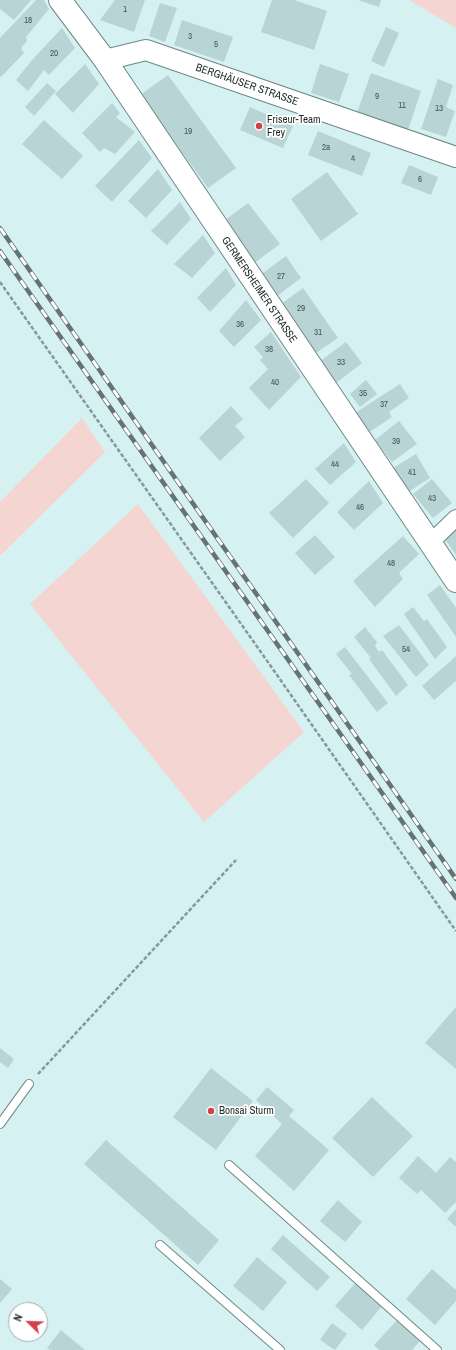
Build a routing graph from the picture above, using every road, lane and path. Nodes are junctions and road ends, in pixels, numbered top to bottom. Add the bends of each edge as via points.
1 (60, 0) edge
2 (105, 60) junction
3 (456, 157) edge
4 (0, 282) edge
5 (456, 518) edge
6 (430, 543) junction
7 (456, 581) edge
8 (236, 860) dead end
9 (456, 931) edge
10 (28, 1084) joint
11 (0, 1124) edge
12 (229, 1165) dead end
13 (160, 1245) dead end
14 (280, 1350) edge
15 (437, 1350) edge

1 - 2 main road, GERMERSHEIMER STRASSE
2 - 3 street, BERGHÄUSER STRASSE via 146,50
2 - 6 main road, GERMERSHEIMER STRASSE
4 - 9 path
5 - 6 street
6 - 7 main road, GERMERSHEIMER STRASSE
8 - 10 path
10 - 11 lane
12 - 15 lane
13 - 14 lane

